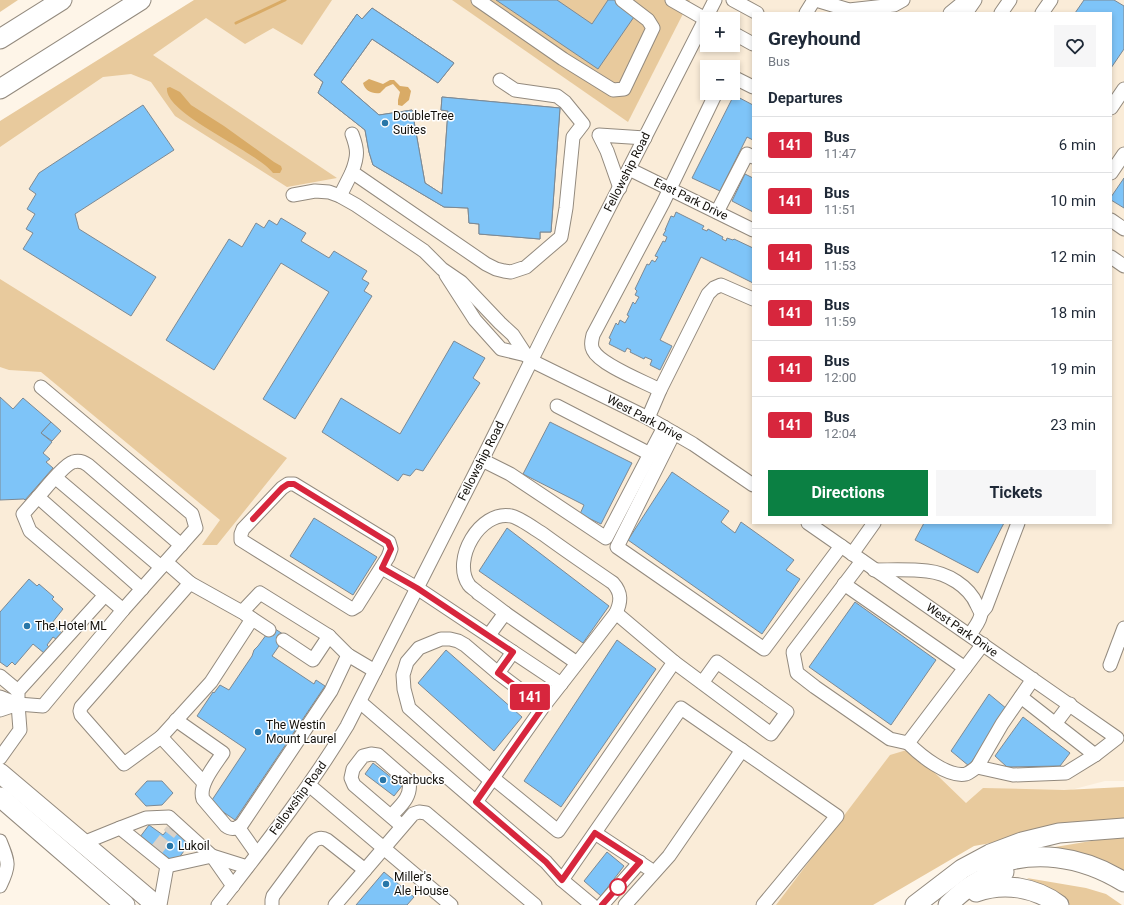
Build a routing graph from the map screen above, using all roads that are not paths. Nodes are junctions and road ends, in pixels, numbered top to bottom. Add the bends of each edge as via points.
1 (62, 0) edge
2 (141, 0) edge
3 (478, 0) edge
4 (622, 0) edge
5 (672, 0) edge
6 (715, 0) edge
7 (733, 0) edge
8 (815, 0) edge
9 (903, 0) edge
10 (966, 0) edge
11 (975, 0) edge
12 (1010, 0) edge
13 (1051, 0) edge
14 (710, 12) edge
15 (755, 12) edge
16 (807, 12) edge
17 (951, 12) edge
18 (967, 12) edge
19 (1002, 12) edge
20 (1043, 12) edge
21 (700, 16) edge
22 (700, 32) edge
23 (740, 38) edge
24 (0, 39) edge
25 (752, 44) edge
26 (500, 80) dead end
27 (740, 80) edge
28 (752, 86) edge
29 (2, 88) edge
30 (1124, 89) edge
31 (713, 100) edge
32 (1112, 107) edge
33 (584, 124) junction
34 (352, 134) dead end
35 (599, 135) junction
36 (645, 138) junction
37 (1124, 154) edge
38 (752, 156) edge
39 (629, 169) junction
40 (352, 172) junction
41 (1112, 172) edge
42 (620, 188) junction
43 (670, 188) junction
44 (293, 195) dead end
45 (340, 196) junction
46 (717, 212) junction
47 (1112, 221) edge
48 (1124, 229) edge
49 (752, 230) edge
50 (1112, 258) edge
51 (1124, 266) edge
52 (442, 269) junction
53 (752, 299) edge
54 (529, 358) junction
55 (41, 387) dead end
56 (660, 390) junction
57 (557, 406) dead end
58 (648, 418) junction
59 (669, 430) junction
60 (650, 454) junction
61 (482, 460) junction
62 (56, 478) junction
63 (752, 481) edge
64 (38, 497) junction
65 (809, 524) edge
66 (873, 524) edge
67 (1018, 524) edge
68 (181, 545) junction
69 (852, 554) junction
70 (164, 564) junction
71 (382, 568) junction
72 (874, 570) junction
73 (190, 583) junction
74 (844, 584) junction
75 (417, 588) junction
76 (142, 589) junction
77 (105, 595) junction
78 (123, 610) junction
79 (505, 613) junction
80 (616, 613) junction
81 (981, 613) junction
82 (247, 616) junction
83 (1124, 628) edge
84 (269, 630) dead end
85 (970, 635) junction
86 (329, 636) junction
87 (489, 636) junction
88 (283, 640) dead end
89 (983, 644) junction
90 (513, 652) junction
91 (348, 655) junction
92 (674, 662) junction
93 (577, 663) junction
94 (1110, 665) dead end
95 (965, 668) junction
96 (375, 671) junction
97 (498, 673) junction
98 (0, 676) edge
99 (1033, 679) junction
100 (702, 683) junction
101 (561, 684) junction
102 (0, 697) edge
103 (18, 697) junction
104 (1021, 698) junction
105 (360, 702) junction
106 (1070, 704) junction
107 (543, 707) junction
108 (0, 710) edge
109 (176, 720) junction
110 (1055, 724) junction
111 (161, 736) junction
112 (908, 743) junction
113 (742, 750) junction
114 (1095, 755) junction
115 (0, 758) edge
116 (977, 767) junction
117 (0, 774) edge
118 (492, 779) junction
119 (204, 783) junction
120 (309, 785) junction
121 (0, 797) edge
122 (476, 802) junction
123 (391, 816) junction
124 (402, 826) junction
125 (238, 827) junction
126 (120, 828) junction
127 (1124, 828) edge
128 (595, 833) junction
129 (0, 841) edge
130 (83, 843) junction
131 (384, 848) junction
132 (257, 854) junction
133 (212, 856) junction
134 (640, 862) junction
135 (167, 866) junction
136 (247, 867) junction
137 (365, 870) junction
138 (654, 872) junction
139 (562, 880) junction
140 (1124, 882) edge
141 (0, 886) edge
142 (233, 886) junction
143 (1124, 894) edge
144 (918, 902) edge
145 (125, 905) edge
146 (156, 905) edge
147 (160, 905) edge
148 (218, 905) edge
149 (272, 905) edge
150 (335, 905) edge
151 (451, 905) edge
152 (535, 905) edge
153 (592, 905) edge
154 (602, 905) edge
155 (625, 905) edge
156 (763, 905) edge
157 (948, 905) edge
158 (952, 905) edge
159 (1059, 905) edge

1 - 24 highway
2 - 29 highway
3 - 4 street via 613,90 624,89 653,28 648,20
5 - 21 street
6 - 14 street, Fellowship Road
7 - 15 street
8 - 9 street via 849,10 894,5
8 - 16 street
10 - 17 street
11 - 18 street
12 - 19 street
13 - 20 street
22 - 36 street, Fellowship Road
23 - 25 street
26 - 33 street via 515,90 557,96
27 - 28 street
30 - 32 street
31 - 43 street
33 - 35 street
33 - 40 street via 573,137 561,237 526,267 511,272 486,264
34 - 40 street via 357,146
35 - 36 street
35 - 42 street
36 - 39 street, Fellowship Road
37 - 41 street
38 - 46 street via 747,154
39 - 42 street, Fellowship Road
39 - 43 street, East Park Drive
40 - 45 street
42 - 54 street, Fellowship Road via 545,333
43 - 46 street, East Park Drive
43 - 56 street via 593,335 591,346 594,352 611,366
44 - 45 street via 315,191
45 - 52 street via 424,251
46 - 49 street, East Park Drive
47 - 48 street
50 - 51 street
52 - 54 street via 461,282 513,335
52 - 54 street, West Park Drive via 476,320 501,349
53 - 56 street via 721,285 714,288 708,294
54 - 58 street, West Park Drive
54 - 61 street, Fellowship Road
55 - 68 street via 192,514 196,528
56 - 58 street
57 - 60 street
58 - 59 street, West Park Drive
59 - 60 street
59 - 63 street, West Park Drive
59 - 69 street via 617,547 764,649
60 - 61 street via 606,538 510,474
61 - 75 street, Fellowship Road
62 - 64 street
62 - 68 street via 72,462 79,461 88,465
62 - 70 street
64 - 76 street
64 - 77 street via 23,514 30,531
65 - 69 street, West Park Drive
66 - 69 street
67 - 81 street via 986,607
68 - 70 street
69 - 72 street, West Park Drive
69 - 74 street
70 - 73 street
70 - 76 street
71 - 71 street via 391,549 388,542 294,484 282,488 241,534 241,540 352,609 361,602
71 - 75 street
72 - 81 street via 928,571 938,574 968,590
72 - 85 street, West Park Drive
73 - 82 street
73 - 111 street via 80,710 80,715 124,764
74 - 95 street
74 - 112 street via 792,652 797,673 890,739
75 - 87 street
75 - 96 street, Fellowship Road
76 - 78 street
77 - 78 street
77 - 103 street
78 - 103 street via 43,706
79 - 80 street via 469,586 464,575 463,562 466,550 477,530 487,521 500,516 512,516 530,526 613,583 618,588 620,597
79 - 87 street
79 - 93 street
80 - 92 street
80 - 93 street
81 - 85 street
82 - 84 street
82 - 86 street via 260,593
82 - 109 street via 211,682
83 - 94 street
85 - 89 street, West Park Drive
86 - 88 street via 313,660
86 - 91 street
87 - 90 street
89 - 95 street
89 - 99 street, West Park Drive
90 - 97 street
90 - 101 street
91 - 96 street
91 - 125 street via 331,691
92 - 100 street
92 - 118 street via 558,831
93 - 101 street
95 - 112 street
96 - 105 street, Fellowship Road
97 - 107 street
97 - 118 street via 465,645 450,639 441,639 419,648 407,662 403,675 409,708
98 - 103 street
99 - 104 street
99 - 106 street, West Park Drive
100 - 100 street via 771,734 787,712 717,662
101 - 107 street
102 - 103 street
103 - 108 street
103 - 115 street via 20,730
104 - 110 street
104 - 116 street via 1002,724
105 - 120 street, Fellowship Road via 336,745
105 - 122 street
106 - 110 street
106 - 114 street, West Park Drive via 1117,738
107 - 118 street
109 - 111 street
109 - 119 street via 223,753
110 - 114 street
111 - 119 street
112 - 116 street via 937,766 956,774 966,774
113 - 128 street via 681,708
113 - 138 street via 669,856
113 - 156 street via 837,816
114 - 116 street via 1066,773 1013,775
117 - 130 highway
118 - 122 street
119 - 125 street via 203,799 226,826
120 - 131 street
120 - 132 street, Fellowship Road
121 - 145 highway
122 - 139 street via 546,862
123 - 123 street via 354,785 351,776 353,769 365,756 378,755 409,782 408,796
123 - 124 street
124 - 131 street
124 - 152 street via 413,814 426,813
125 - 132 street
126 - 130 street
126 - 133 street via 146,818 169,817 174,827
126 - 135 street via 155,852
127 - 144 highway via 1059,833 1022,842 990,854 962,869
128 - 134 street
128 - 139 street
129 - 141 street via 8,866
130 - 146 highway
131 - 137 street
131 - 151 street
132 - 136 street, Fellowship Road
133 - 135 street
133 - 136 street
133 - 142 street
134 - 138 street
134 - 154 street
135 - 147 street
136 - 142 street, Fellowship Road
137 - 149 street via 327,840 316,839 274,896
137 - 150 street
138 - 155 street
139 - 153 street
140 - 144 highway via 1085,863 1040,856 993,865
142 - 148 street, Fellowship Road
143 - 157 highway via 1093,876 1080,872 1053,867 1027,867 1001,872 975,882
158 - 159 highway via 977,891 1008,886 1036,892

